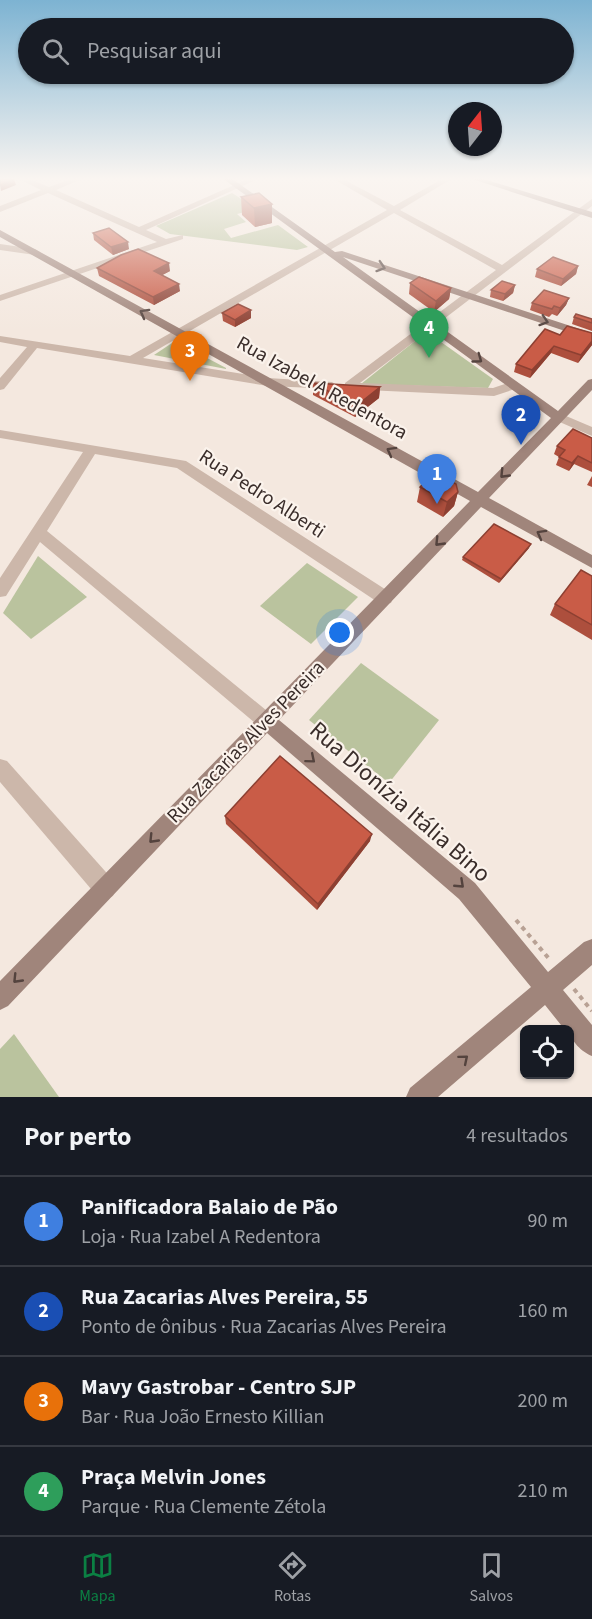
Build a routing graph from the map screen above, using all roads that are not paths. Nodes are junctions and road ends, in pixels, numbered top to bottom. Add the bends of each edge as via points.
1 (298, 229) edge
2 (359, 229) edge
3 (430, 229) edge
4 (556, 229) edge
5 (139, 230) edge
6 (0, 232) edge
7 (180, 237) dead end
8 (166, 242) junction
9 (0, 247) edge
10 (325, 249) junction
11 (35, 252) junction
12 (503, 270) junction
13 (73, 273) junction
14 (468, 296) junction
15 (0, 298) edge
16 (431, 325) junction
17 (179, 333) junction
18 (592, 337) edge
19 (0, 339) edge
20 (35, 344) junction
21 (134, 359) junction
22 (268, 382) junction
23 (592, 383) edge
24 (514, 385) junction
25 (0, 386) edge
26 (350, 386) junction
27 (559, 417) junction
28 (592, 432) edge
29 (0, 434) edge
30 (92, 449) junction
31 (479, 500) junction
32 (38, 532) junction
33 (592, 562) edge
34 (0, 591) edge
35 (385, 598) junction
36 (266, 721) junction
37 (0, 768) edge
38 (105, 888) junction
39 (592, 950) edge
40 (547, 988) junction
41 (0, 998) edge
42 (592, 1044) edge
43 (419, 1097) edge

1 - 10 main road
2 - 10 street
3 - 12 street
4 - 12 street
5 - 8 street
6 - 11 main road, Rua Izabel A Redentora
7 - 8 street
8 - 13 street
9 - 11 street
10 -> 14 main road
10 - 16 main road
10 - 17 street
11 - 13 main road, Rua Izabel A Redentora
12 - 14 street
13 - 15 street
17 -> 13 main road, Rua Izabel A Redentora
14 - 16 street
14 -> 18 main road
16 -> 24 main road
16 - 26 street
17 - 21 street
17 - 22 main road, Rua Izabel A Redentora
19 - 20 street
20 - 21 street
20 - 25 street
21 - 22 street
22 - 26 street
31 -> 22 main road, Rua Izabel A Redentora
23 - 27 main road, Rua Zacarias Alves Pereira
24 - 26 street via 494,392
24 - 27 main road
27 - 28 street
27 -> 31 main road, Rua Zacarias Alves Pereira
29 - 30 street, Rua Pedro Alberti
30 - 32 street
30 - 35 street, Rua Pedro Alberti via 181,464
33 -> 31 main road, Rua Izabel A Redentora
31 -> 35 main road, Rua Zacarias Alves Pereira
32 - 34 street
32 - 36 street, Rua Dionízia Itália Bino
35 - 36 main road, Rua Zacarias Alves Pereira
36 -> 38 main road, Rua Zacarias Alves Pereira
36 -> 40 main road, Rua Dionízia Itália Bino via 467,891
37 - 38 street
38 -> 41 main road, Rua Zacarias Alves Pereira
39 - 40 main road
40 - 42 main road, Rua Dionízia Itália Bino
43 -> 40 main road

